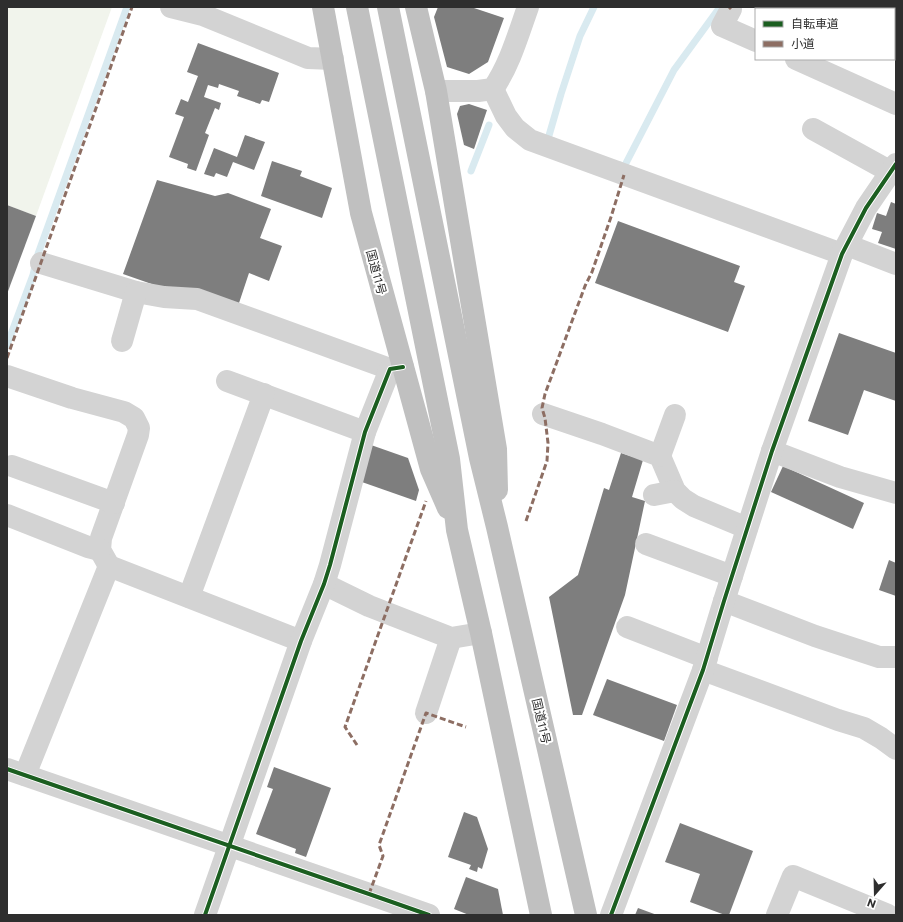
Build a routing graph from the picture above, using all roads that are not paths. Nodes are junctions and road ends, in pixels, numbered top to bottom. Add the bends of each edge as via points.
1 (170, 7) edge
2 (323, 7) edge
3 (357, 7) edge
4 (388, 7) edge
5 (416, 7) edge
6 (528, 7) edge
7 (731, 9) dead end
8 (755, 41) edge
9 (332, 59) junction
10 (798, 60) edge
11 (493, 89) junction
12 (436, 91) junction
13 (896, 104) edge
14 (813, 129) dead end
15 (893, 168) edge
16 (844, 250) junction
17 (41, 263) dead end
18 (896, 264) edge
19 (136, 292) junction
20 (122, 341) dead end
21 (396, 368) junction
22 (7, 376) edge
23 (227, 381) dead end
24 (264, 394) junction
25 (543, 414) dead end
26 (675, 415) dead end
27 (365, 432) junction
28 (772, 451) junction
29 (660, 456) junction
30 (12, 466) dead end
31 (675, 491) junction
32 (896, 492) edge
33 (654, 496) dead end
34 (114, 503) junction
35 (7, 515) edge
36 (497, 527) junction
37 (747, 528) junction
38 (457, 530) junction
39 (646, 544) dead end
40 (105, 558) junction
41 (732, 576) junction
42 (324, 584) junction
43 (189, 597) junction
44 (724, 601) junction
45 (627, 627) dead end
46 (481, 633) junction
47 (451, 638) junction
48 (301, 641) junction
49 (896, 657) edge
50 (705, 664) junction
51 (426, 713) dead end
52 (896, 748) edge
53 (16, 772) edge
54 (229, 845) junction
55 (416, 913) edge
56 (205, 915) edge
57 (541, 915) edge
58 (586, 915) edge
59 (611, 915) edge
60 (778, 915) edge
61 (888, 915) edge

1 - 9 street via 202,15 308,58
2 - 9 highway, 国道11号
3 - 38 highway, 国道11号 via 449,459
4 - 36 highway, 国道11号 via 480,458
5 - 12 highway, 国道11号
6 - 11 street via 508,63
7 - 8 street via 722,26
9 - 21 highway, 国道11号 via 361,214
10 - 13 street
11 - 12 street
11 - 16 street via 506,116 515,128 530,140
12 - 36 highway, 国道11号 via 496,448
14 - 15 street
15 - 16 street via 866,208
16 - 18 street
16 - 28 street
17 - 19 street
19 - 20 street
19 - 21 street via 197,299
21 - 27 street
21 - 38 highway, 国道11号 via 431,469
22 - 34 street via 124,412 134,418 139,428 138,435
23 - 24 street
24 - 27 street
24 - 43 street
25 - 29 street
26 - 29 street
27 - 42 street
28 - 32 street via 840,477
28 - 37 street
29 - 31 street
30 - 34 street
31 - 33 street
31 - 37 street via 694,506
34 - 40 street via 100,538
35 - 40 street via 88,547
36 - 58 highway, 国道11号
37 - 41 street
38 - 46 highway, 国道11号
39 - 41 street
40 - 43 street
40 - 53 street
41 - 44 street
42 - 47 street via 369,606
42 - 48 street
43 - 48 street
44 - 49 street via 879,657
44 - 50 street
45 - 50 street
46 - 47 street
46 - 57 highway, 国道11号
47 - 51 street
48 - 54 street
50 - 52 street via 838,720 864,728
50 - 59 street
53 - 54 street
54 - 55 street via 370,894
54 - 56 street
60 - 61 street via 793,876

